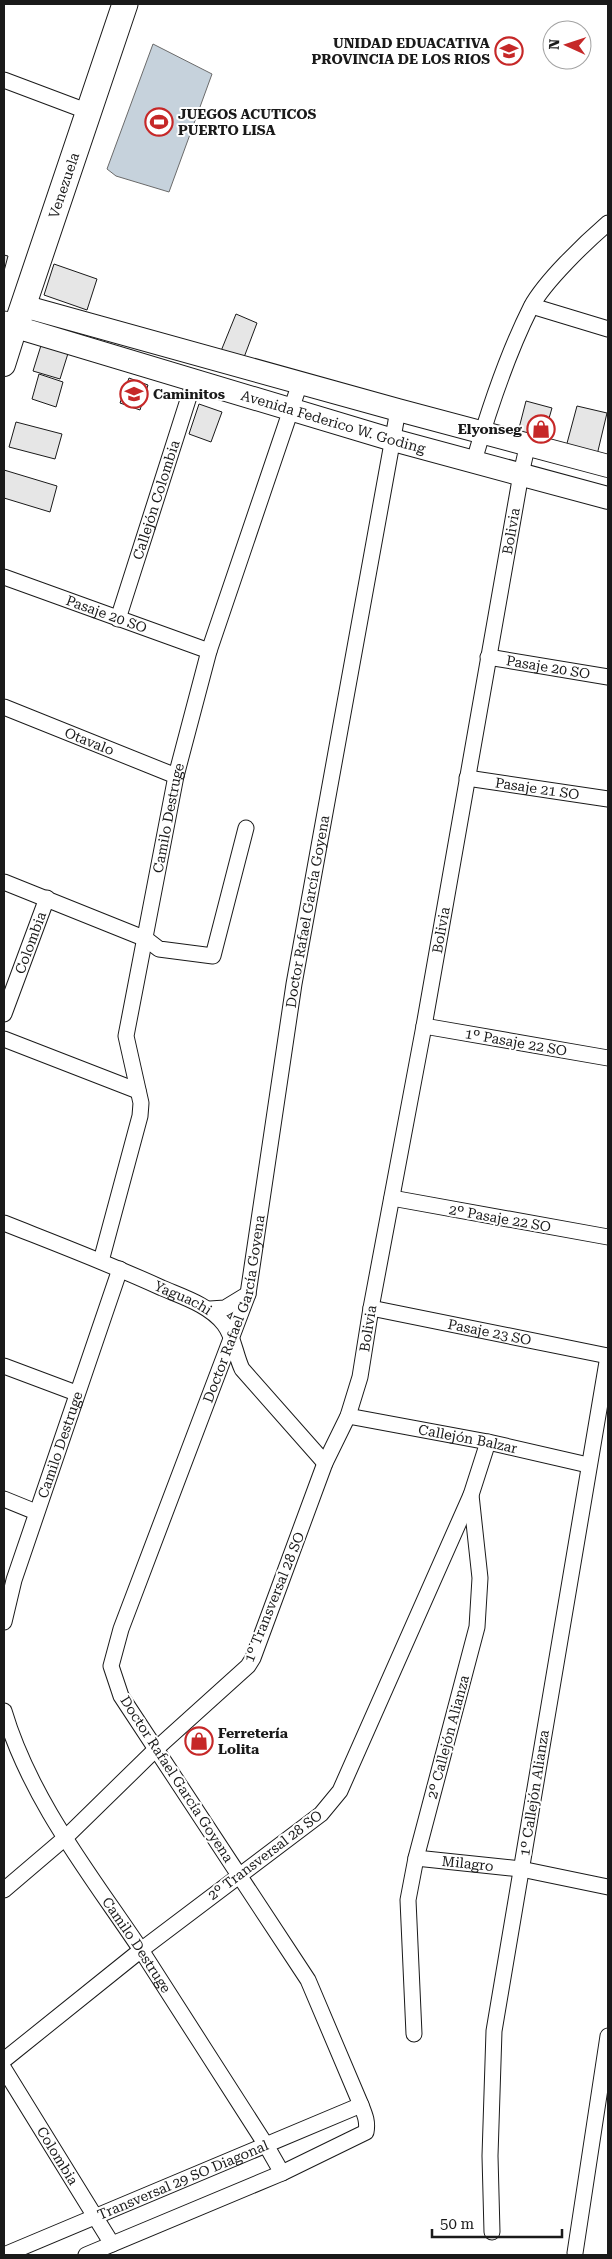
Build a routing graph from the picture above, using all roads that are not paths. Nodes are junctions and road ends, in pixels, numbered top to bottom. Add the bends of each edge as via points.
1 (125, 4) edge
2 (4, 80) edge
3 (88, 112) junction
4 (608, 223) edge
5 (532, 306) junction
6 (12, 314) edge
7 (608, 329) edge
8 (4, 366) edge
9 (194, 381) junction
10 (300, 383) junction
11 (290, 410) junction
12 (398, 410) junction
13 (482, 432) junction
14 (393, 440) junction
15 (528, 443) junction
16 (474, 461) junction
17 (608, 466) edge
18 (520, 474) junction
19 (608, 498) edge
20 (4, 578) edge
21 (118, 619) junction
22 (209, 651) junction
23 (488, 657) junction
24 (608, 677) edge
25 (4, 707) edge
26 (176, 776) junction
27 (467, 778) junction
28 (608, 799) edge
29 (246, 828) dead end
30 (4, 882) edge
31 (47, 898) junction
32 (146, 939) junction
33 (4, 1014) edge
34 (424, 1026) junction
35 (4, 1040) edge
36 (608, 1058) edge
37 (138, 1091) junction
38 (392, 1198) junction
39 (4, 1223) edge
40 (608, 1237) edge
41 (101, 1261) junction
42 (120, 1269) junction
43 (248, 1294) junction
44 (371, 1308) junction
45 (210, 1309) junction
46 (232, 1338) junction
47 (608, 1356) edge
48 (4, 1366) edge
49 (76, 1394) junction
50 (348, 1416) junction
51 (488, 1442) junction
52 (326, 1463) junction
53 (588, 1465) junction
54 (471, 1495) junction
55 (4, 1499) edge
56 (36, 1512) junction
57 (4, 1622) edge
58 (4, 1711) edge
59 (6, 1730) edge
60 (156, 1749) junction
61 (64, 1838) junction
62 (416, 1858) junction
63 (521, 1869) junction
64 (239, 1874) junction
65 (608, 1887) edge
66 (4, 1890) edge
67 (141, 1950) junction
68 (414, 2034) dead end
69 (608, 2036) edge
70 (4, 2060) edge
71 (4, 2069) edge
72 (361, 2105) junction
73 (266, 2145) junction
74 (282, 2173) junction
75 (95, 2216) junction
76 (492, 2232) dead end
77 (112, 2244) junction
78 (575, 2253) dead end
79 (4, 2255) edge
80 (86, 2255) edge

1 - 3 main road, Venezuela
2 - 3 street
3 - 6 main road, Venezuela
4 - 5 street via 587,242
5 - 7 street
5 - 13 street
6 - 8 street, Venezuela
6 - 9 street, Avenida Federico W. Goding
6 - 10 street, Avenida Federico W. Goding
9 - 11 street, Avenida Federico W. Goding
9 - 21 street, Callejón Colombia
10 - 11 street, Camilo Destruge
10 - 12 street, Avenida Federico W. Goding
11 - 14 street, Avenida Federico W. Goding
11 - 22 street, Camilo Destruge
12 - 13 street, Avenida Federico W. Goding
12 - 14 street, Doctor Rafael García Goyena
13 - 15 street, Avenida Federico W. Goding
13 - 16 street
14 - 16 street, Avenida Federico W. Goding
14 - 43 street, Doctor Rafael García Goyena via 294,984
15 - 17 street, Avenida Federico W. Goding
15 - 18 street, Bolivia
16 - 18 street, Avenida Federico W. Goding
18 - 19 street, Avenida Federico W. Goding
18 - 23 street, Bolivia
20 - 21 street, Pasaje 20 SO
21 - 22 street, Pasaje 20 SO
22 - 26 street, Camilo Destruge
23 - 24 street, Pasaje 20 SO
23 - 27 street, Bolivia
25 - 26 street, Otavalo
26 - 32 street, Camilo Destruge
27 - 28 street, Pasaje 21 SO
27 - 34 street, Bolivia
29 - 32 street via 213,956 159,949
30 - 31 street
31 - 32 street
31 - 33 street, Colombia
32 - 37 street, Camilo Destruge via 128,1013 126,1036
34 - 36 street, 1º Pasaje 22 SO
34 - 38 street, Bolivia
35 - 37 street
37 - 41 street, Camilo Destruge via 140,1116
38 - 40 street, 2º Pasaje 22 SO
38 - 44 street, Bolivia
39 - 41 street, Yaguachi
41 - 42 street, Yaguachi
42 - 45 street, Yaguachi
42 - 49 street, Camilo Destruge
43 - 45 street via 226,1308
43 - 46 street, Doctor Rafael García Goyena
44 - 47 street, Pasaje 23 SO
44 - 50 street, Bolivia via 360,1376
45 - 46 street, Yaguachi via 224,1323
46 - 52 street, Yaguachi via 242,1369
46 - 60 street, Doctor Rafael García Goyena via 121,1629 111,1666 121,1696
47 - 53 street, 1º Callejón Alianza
48 - 49 street
49 - 56 street, Camilo Destruge
50 - 51 street, Callejón Balzar
50 - 52 street, 1º Transversal 28 SO
51 - 53 street, Callejón Balzar
51 - 54 street, 2º Callejón Alianza
52 - 60 street, 1º Transversal 28 SO via 252,1658 242,1672
53 - 63 street, 1º Callejón Alianza
54 - 62 street, 2º Callejón Alianza via 480,1578 477,1627
54 - 64 street, 2º Transversal 28 SO via 340,1791 322,1814
55 - 56 street
56 - 57 street, Camilo Destruge
58 - 59 street, Camilo Destruge
59 - 61 street, Camilo Destruge
60 - 61 street, 1º Transversal 28 SO
60 - 64 street, Doctor Rafael García Goyena
61 - 66 street, 1º Transversal 28 SO
61 - 67 street, Camilo Destruge
62 - 63 street, Milagro
62 - 68 street, 2º Callejón Alianza via 408,1900
63 - 65 street, Milagro
63 - 76 street, 1º Callejón Alianza via 494,2031 490,2156
64 - 67 street, 2º Transversal 28 SO
64 - 72 street, Doctor Rafael García Goyena via 308,1980
67 - 70 street, 2º Transversal 28 SO
67 - 73 street, Camilo Destruge
69 - 78 street
71 - 75 street, Colombia
72 - 73 street, Transversal 29 SO Diagonal
72 - 74 street, Doctor Rafael García Goyena via 367,2120 366,2132
73 - 74 street, Camilo Destruge
73 - 75 street, Transversal 29 SO Diagonal
74 - 77 street
75 - 77 street, Colombia
75 - 79 street, Transversal 29 SO Diagonal
77 - 80 street

